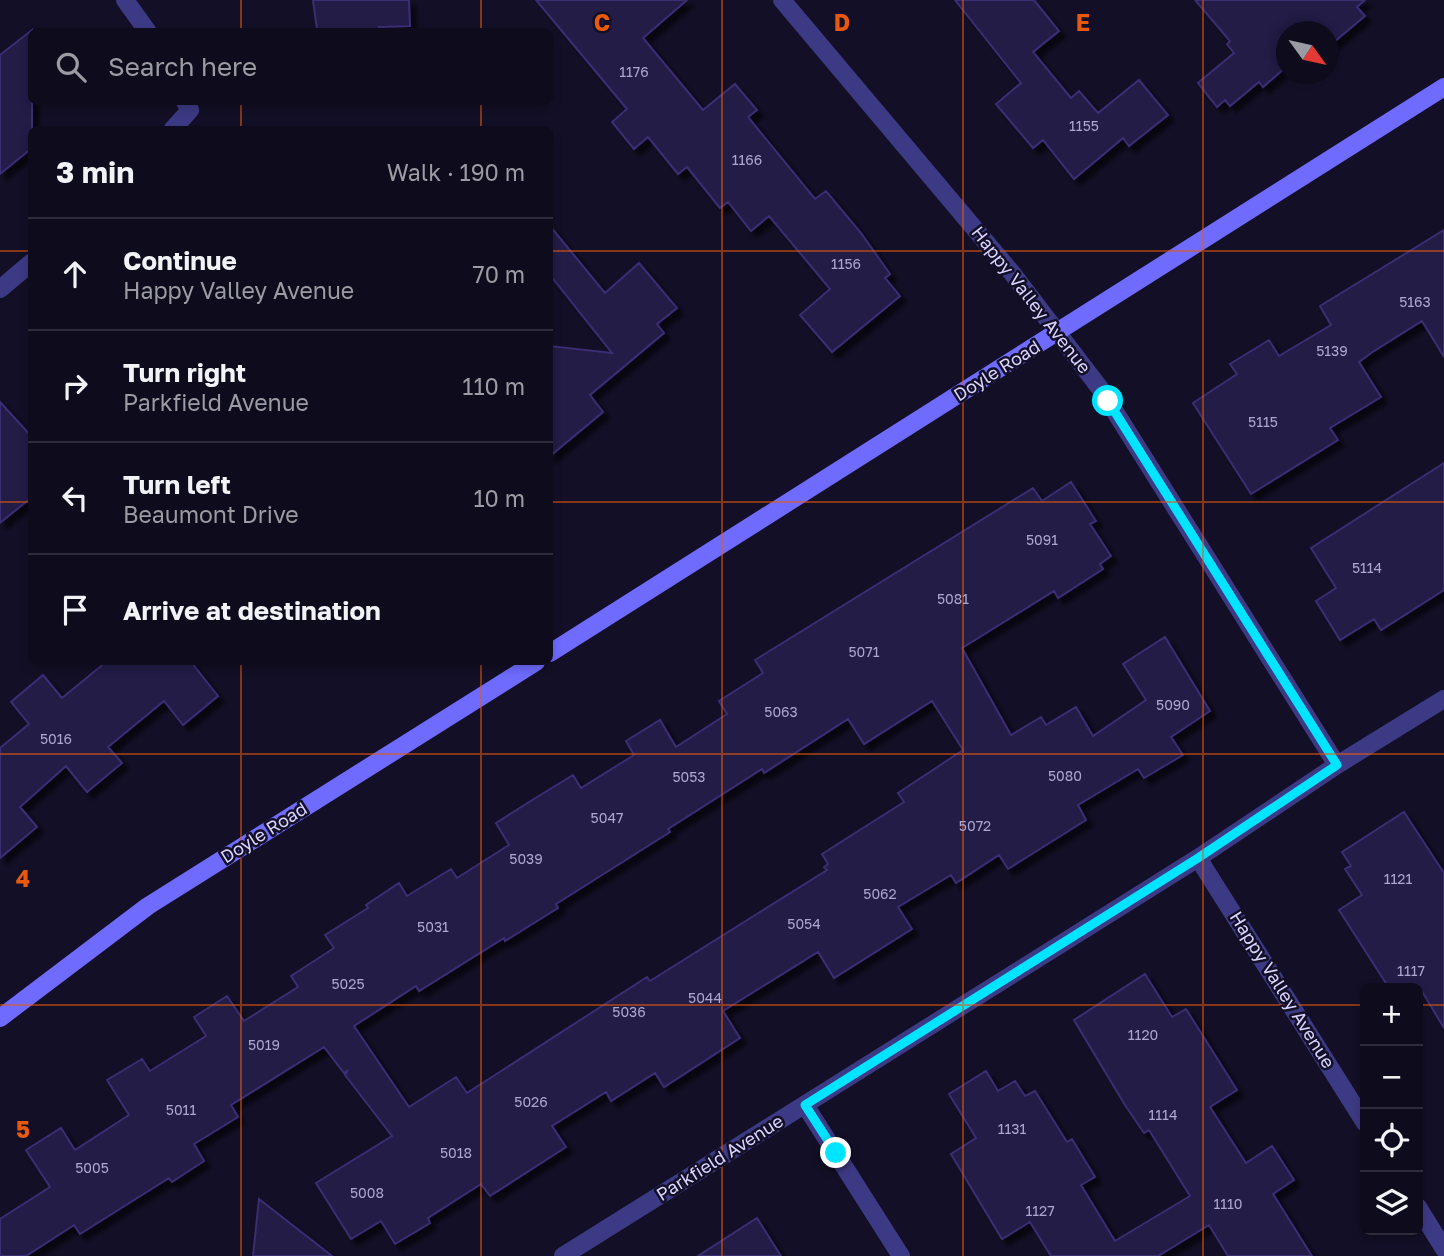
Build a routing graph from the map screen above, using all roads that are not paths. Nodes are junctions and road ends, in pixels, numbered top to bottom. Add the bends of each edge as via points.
1 (125, 0) edge
2 (782, 0) edge
3 (145, 28) edge
4 (1444, 88) edge
5 (187, 106) edge
6 (174, 126) edge
7 (28, 265) edge
8 (0, 289) edge
9 (1058, 332) junction
10 (553, 651) edge
11 (531, 665) edge
12 (1444, 699) edge
13 (1337, 765) junction
14 (1198, 858) junction
15 (0, 1018) edge
16 (805, 1105) junction
17 (1360, 1115) edge
18 (1423, 1215) edge
19 (1444, 1249) edge
20 (563, 1256) edge
21 (901, 1256) edge

1 - 3 street
2 - 9 street, Happy Valley Avenue
4 - 9 main road, Doyle Road
5 - 6 street
7 - 8 street
9 - 10 main road, Doyle Road
9 - 13 street, Happy Valley Avenue via 1102,391
11 - 15 main road, Doyle Road via 148,906
12 - 13 street, Parkfield Avenue
13 - 14 street, Parkfield Avenue
14 - 16 street, Parkfield Avenue
14 - 17 street, Happy Valley Avenue
16 - 20 street, Parkfield Avenue
16 - 21 street
18 - 19 street

